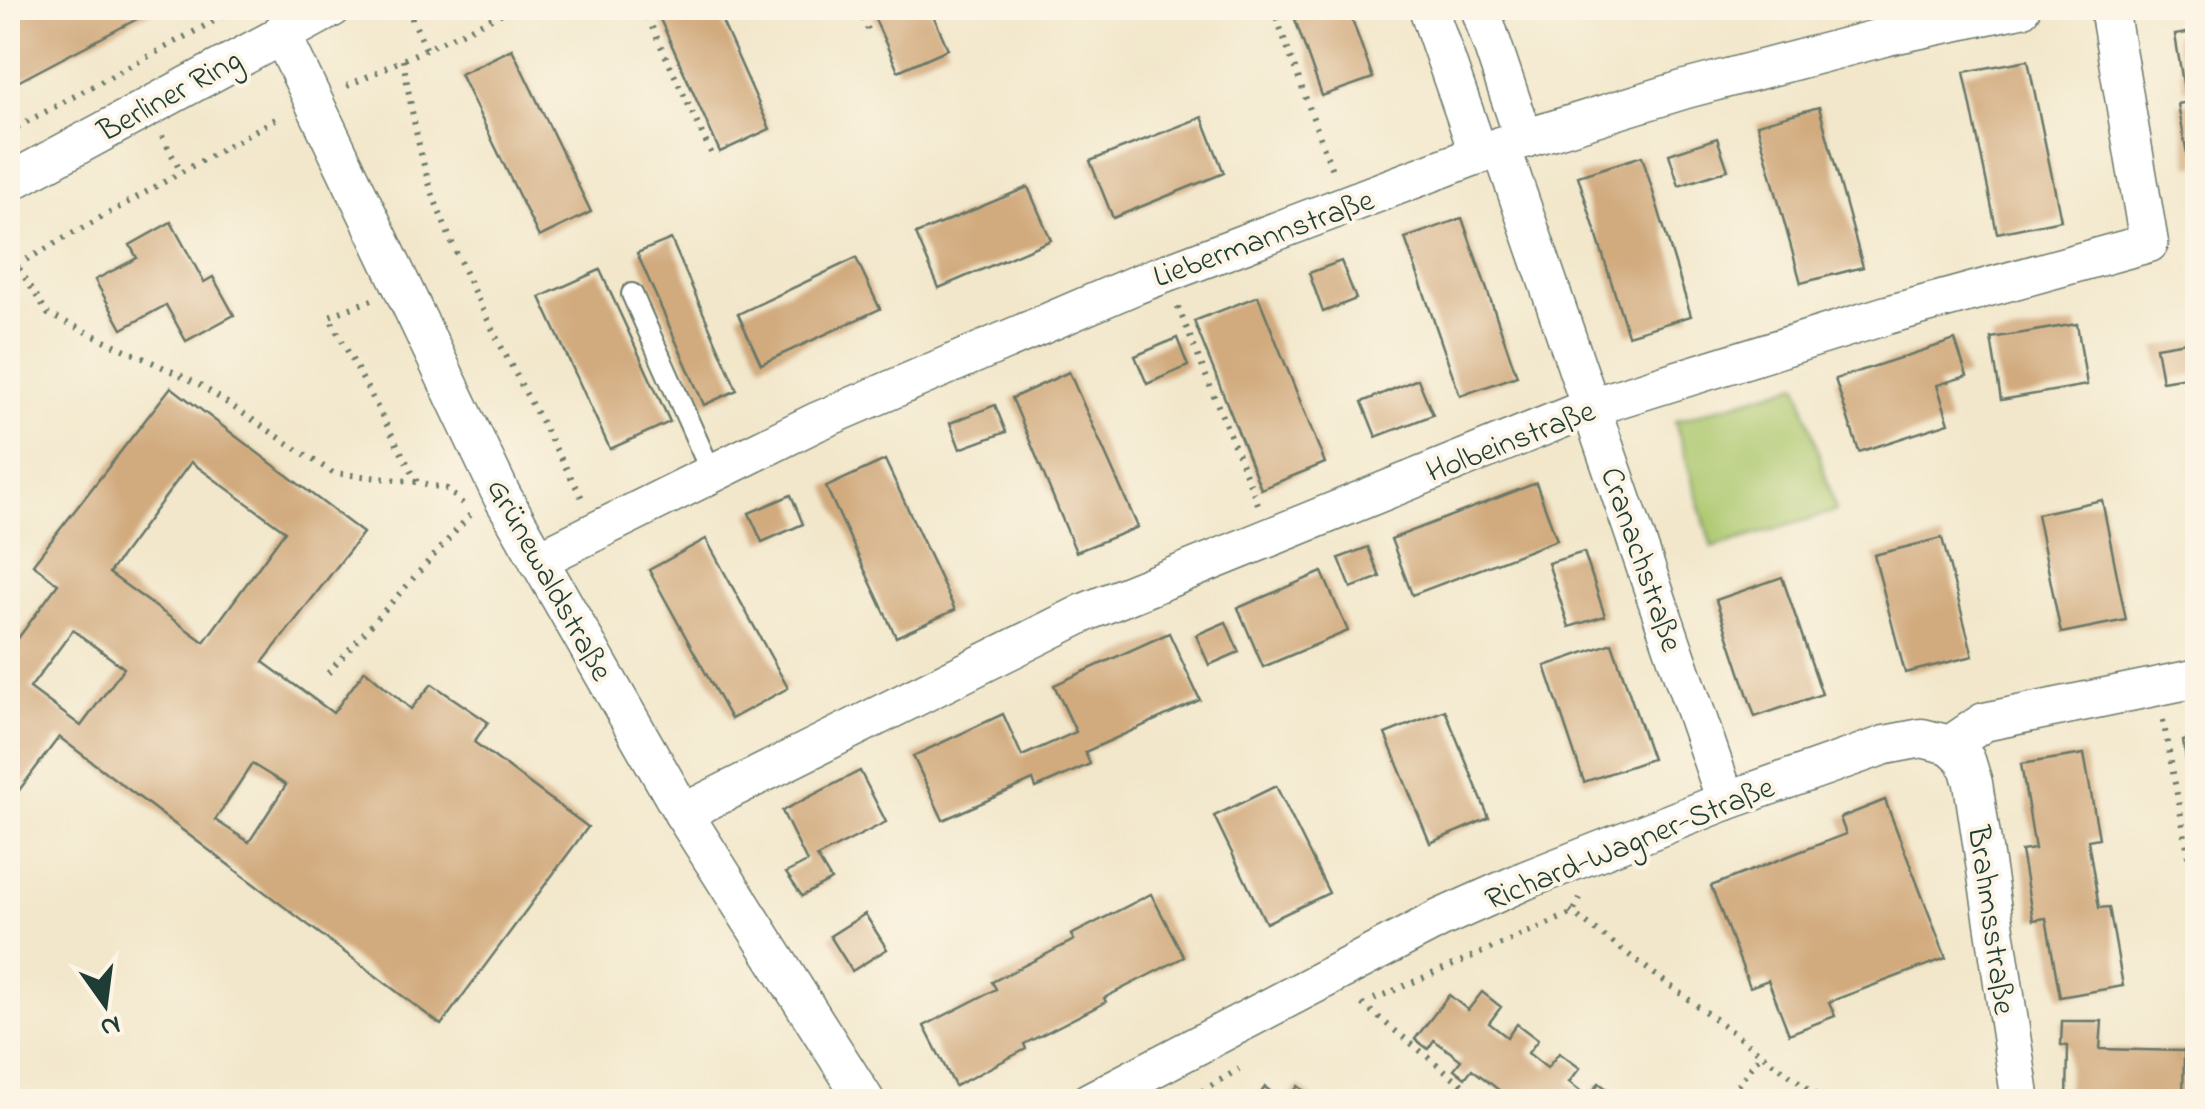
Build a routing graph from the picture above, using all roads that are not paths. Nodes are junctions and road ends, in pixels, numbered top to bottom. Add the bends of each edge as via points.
1 (332, 8) edge
2 (1428, 8) edge
3 (1480, 8) edge
4 (2021, 8) edge
5 (2109, 8) edge
6 (280, 33) junction
7 (1501, 147) junction
8 (8, 184) edge
9 (632, 294) dead end
10 (1591, 406) junction
11 (712, 474) junction
12 (538, 560) junction
13 (2198, 678) edge
14 (1950, 745) junction
15 (1726, 801) junction
16 (683, 812) junction
17 (866, 1102) edge
18 (1088, 1102) edge
19 (2020, 1102) edge

1 - 6 street, Berliner Ring
2 - 7 street
3 - 7 street
4 - 7 street, Liebermannstraße via 1704,84
5 - 10 street, Holbeinstraße via 2148,244
6 - 8 street, Berliner Ring
6 - 12 street, Grünewaldstraße
7 - 10 street, Cranachstraße
7 - 11 street, Liebermannstraße via 1165,274 816,422
9 - 11 lane
10 - 15 street, Cranachstraße
10 - 16 street, Holbeinstraße via 1086,612
11 - 12 street, Liebermannstraße
12 - 16 street, Grünewaldstraße
13 - 14 street via 1984,722
14 - 15 street, Richard-Wagner-Straße via 1922,738 1885,745
14 - 19 street, Brahmsstraße via 1966,760 1973,782
15 - 18 street, Richard-Wagner-Straße via 1441,918
16 - 17 street, Grünewaldstraße

